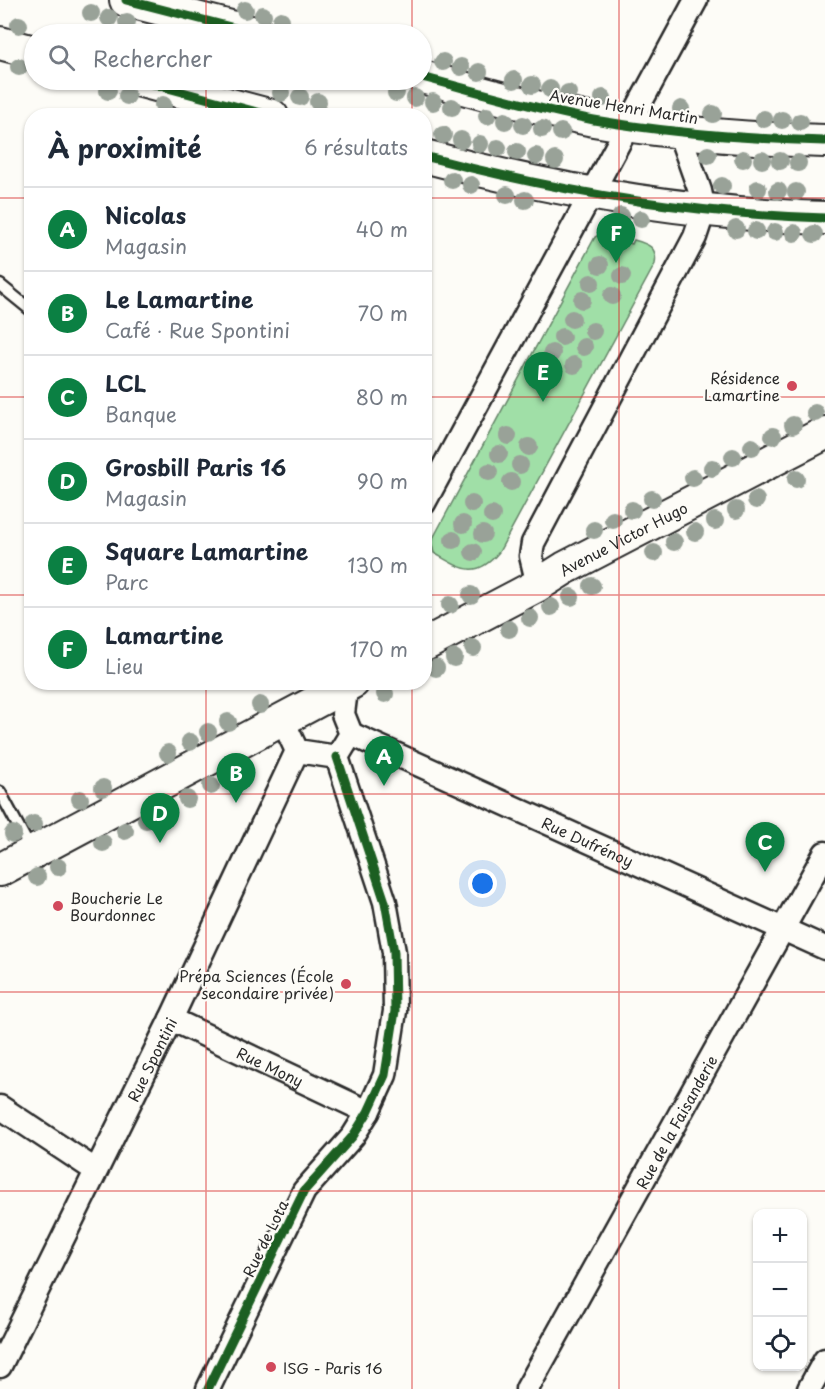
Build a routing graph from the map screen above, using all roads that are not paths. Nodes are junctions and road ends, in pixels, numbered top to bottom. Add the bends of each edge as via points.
1 (126, 0) edge
2 (696, 0) edge
3 (219, 24) edge
4 (0, 43) edge
5 (24, 49) edge
6 (432, 80) edge
7 (175, 90) edge
8 (242, 108) edge
9 (630, 125) junction
10 (679, 132) junction
11 (825, 141) edge
12 (432, 158) edge
13 (590, 193) junction
14 (704, 210) junction
15 (825, 218) edge
16 (0, 285) edge
17 (24, 304) edge
18 (825, 433) edge
19 (432, 488) edge
20 (538, 585) junction
21 (432, 641) edge
22 (337, 690) edge
23 (347, 690) edge
24 (282, 719) junction
25 (351, 734) junction
26 (297, 751) junction
27 (337, 757) junction
28 (0, 792) edge
29 (33, 852) junction
30 (825, 854) edge
31 (0, 870) edge
32 (783, 928) junction
33 (825, 948) edge
34 (171, 1019) junction
35 (0, 1107) edge
36 (368, 1112) junction
37 (95, 1170) junction
38 (825, 1360) edge
39 (0, 1366) edge
40 (208, 1389) edge
41 (527, 1389) edge
42 (809, 1389) edge

1 - 3 main road
2 - 9 street
4 - 5 main road
6 - 9 main road, Avenue Henri Martin via 536,107
7 - 8 main road
9 - 10 main road, Avenue Henri Martin
9 - 13 street
10 - 11 main road, Avenue Henri Martin
10 - 14 street
12 - 13 main road via 494,175
13 - 14 main road
13 - 19 street
14 - 15 main road
14 - 20 street via 695,237 533,543 531,556
16 - 17 lane
18 - 20 main road, Avenue Victor Hugo
20 - 21 main road, Avenue Victor Hugo
22 - 24 main road
23 - 25 street via 343,714
24 - 26 street
24 - 29 main road
25 - 27 street
25 - 32 street, Rue Dufrénoy
26 - 27 street
26 - 34 street, Rue Spontini
27 - 36 street, Rue de Lota via 385,902 394,952 394,1011 385,1075
28 - 29 lane
29 - 31 main road
30 - 32 street, Rue de la Faisanderie
32 - 33 street, Rue Dufrénoy
32 - 41 street, Rue de la Faisanderie
34 - 36 street, Rue Mony
34 - 37 street, Rue Spontini
35 - 37 street
36 - 40 street, Rue de Lota via 353,1136 304,1191
37 - 39 street, Rue Spontini
38 - 42 street

